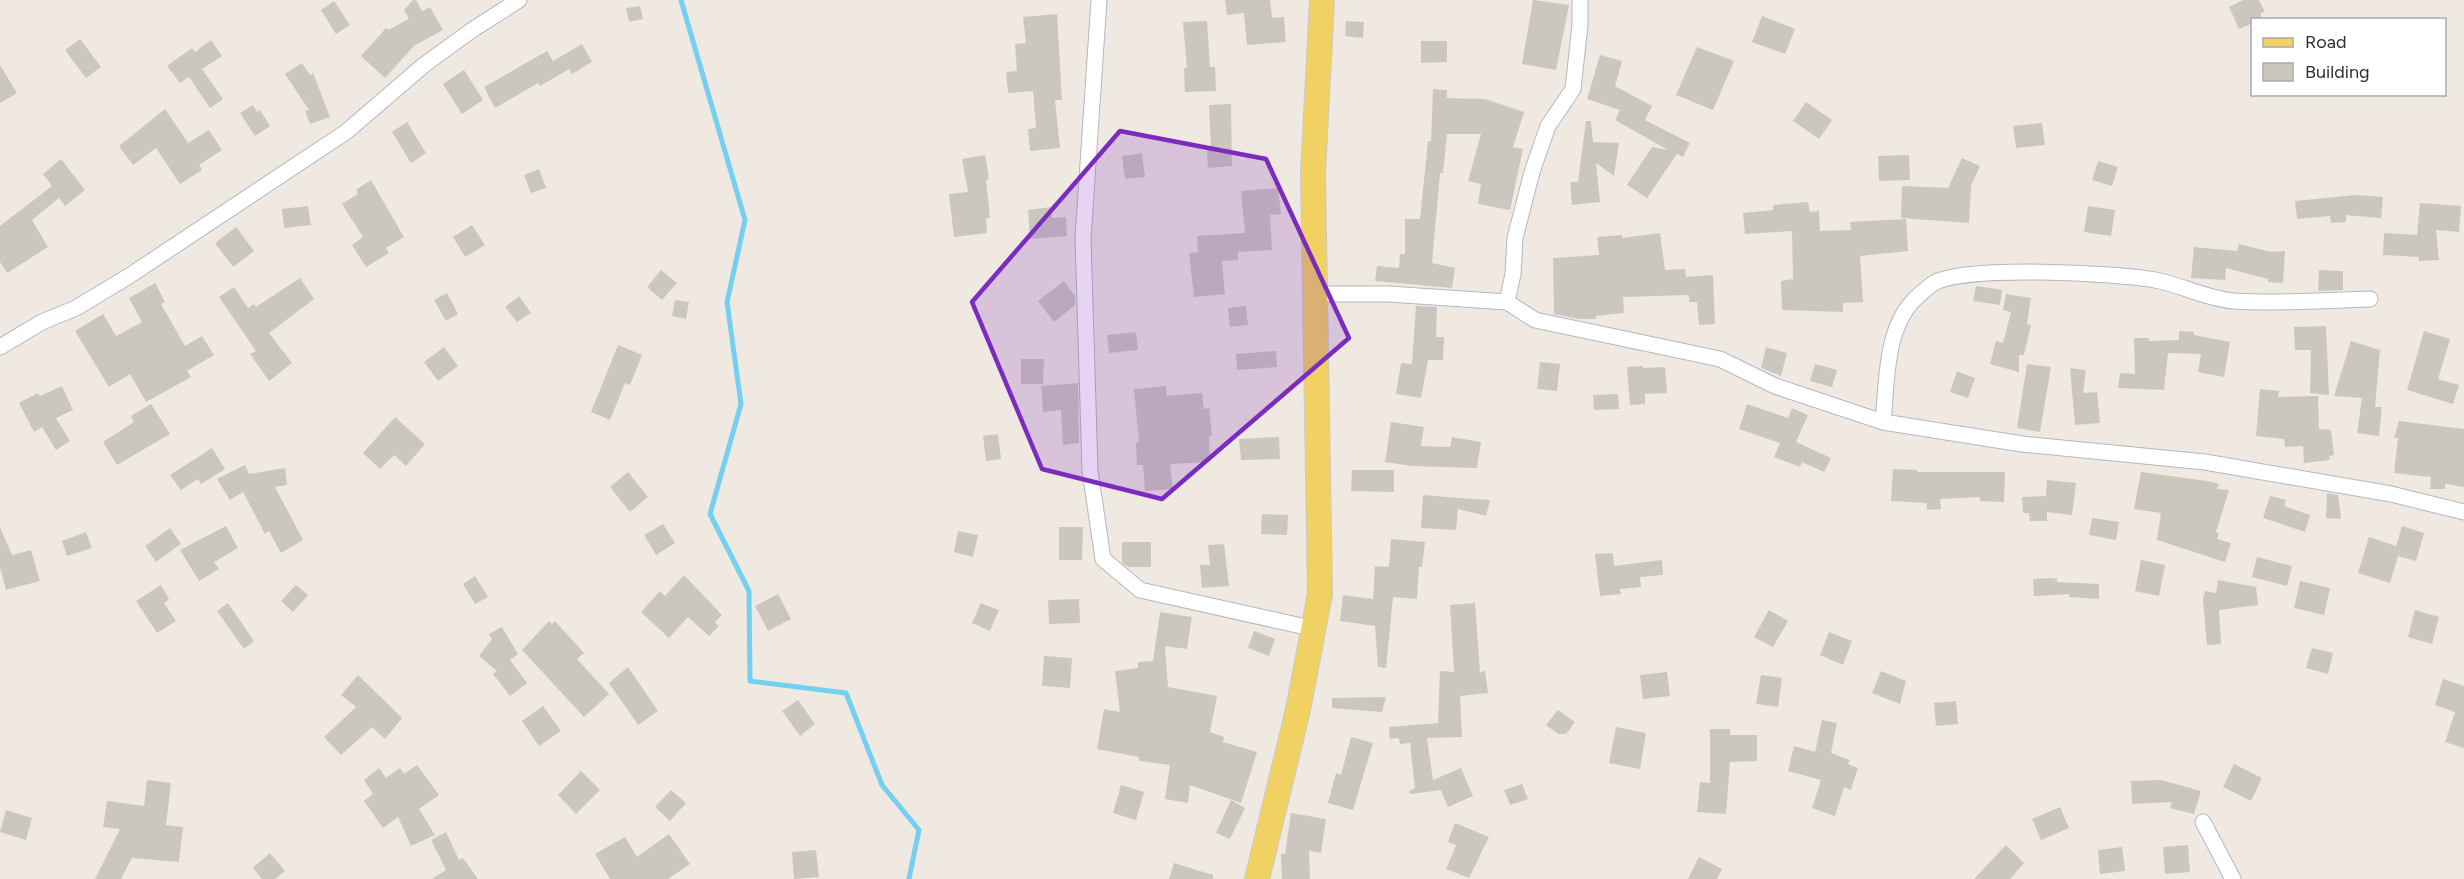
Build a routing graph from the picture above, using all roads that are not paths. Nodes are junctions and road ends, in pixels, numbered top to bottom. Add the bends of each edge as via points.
1 (519, 0) edge
2 (1099, 0) edge
3 (1323, 0) edge
4 (1580, 0) edge
5 (1317, 294) junction
6 (2370, 299) dead end
7 (1507, 302) junction
8 (0, 347) edge
9 (1883, 422) junction
10 (2464, 512) edge
11 (1315, 629) junction
12 (2203, 822) dead end
13 (1257, 879) edge
14 (2233, 879) edge

1 - 8 street via 424,65 346,132 129,276
2 - 11 street via 1083,238 1090,471 1103,560 1140,590
3 - 5 main road via 1313,173
4 - 7 street via 1573,89 1548,126 1533,172 1515,238
5 - 7 street via 1389,294
5 - 11 main road via 1320,594
6 - 9 street via 2233,301 2156,280 2040,273 1957,276 1935,283 1913,301 1894,335
7 - 9 street via 1535,320 1720,359 1775,386
9 - 10 street via 2022,444 2205,462 2391,494
11 - 13 main road
12 - 14 street

